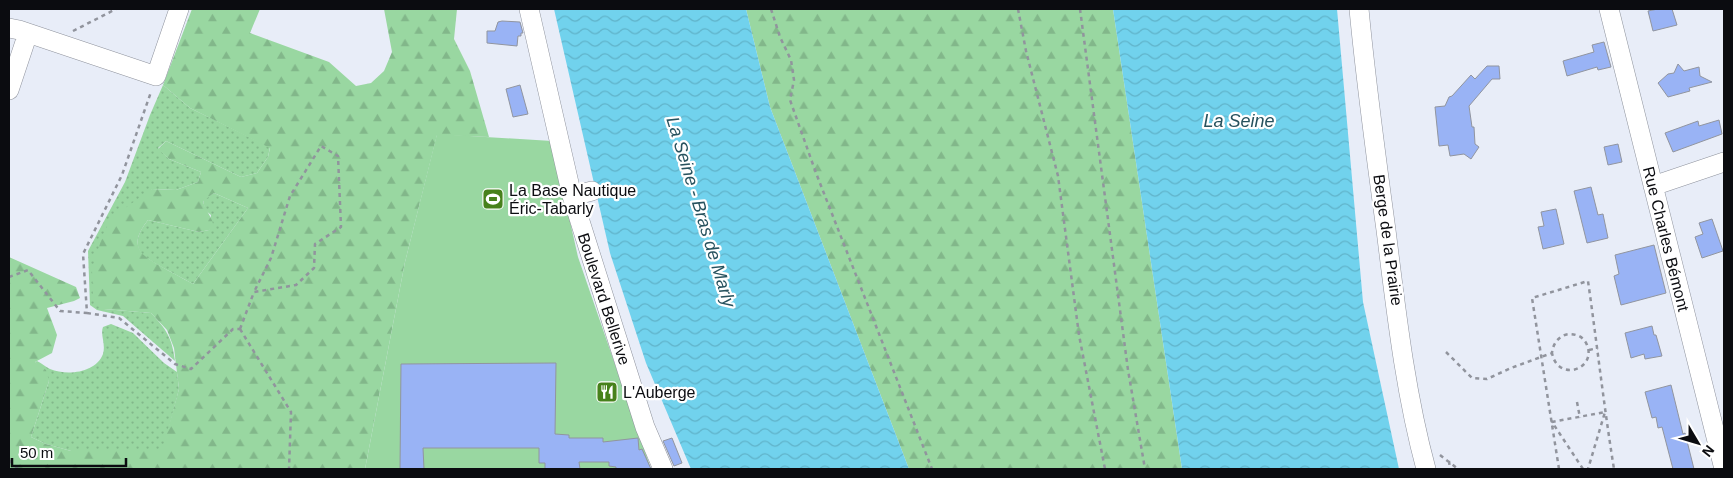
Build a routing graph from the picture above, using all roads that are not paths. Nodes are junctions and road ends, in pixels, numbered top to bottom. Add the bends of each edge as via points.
1 (179, 9) edge
2 (529, 9) edge
3 (1359, 9) edge
4 (1609, 9) edge
5 (9, 28) edge
6 (28, 33) junction
7 (9, 90) edge
8 (1724, 162) edge
9 (1653, 186) junction
10 (592, 191) dead end
11 (572, 196) junction
12 (664, 469) edge
13 (1426, 469) edge
14 (1724, 469) edge

1 - 6 street via 156,76
2 - 11 street, Boulevard Bellerive
3 - 13 street, Berge de la Prairie via 1391,268 1415,428
4 - 9 street, Rue Charles Bémont
5 - 6 street
6 - 7 street
8 - 9 street
9 - 14 street, Rue Charles Bémont
10 - 11 street
11 - 12 street, Boulevard Bellerive via 642,420

